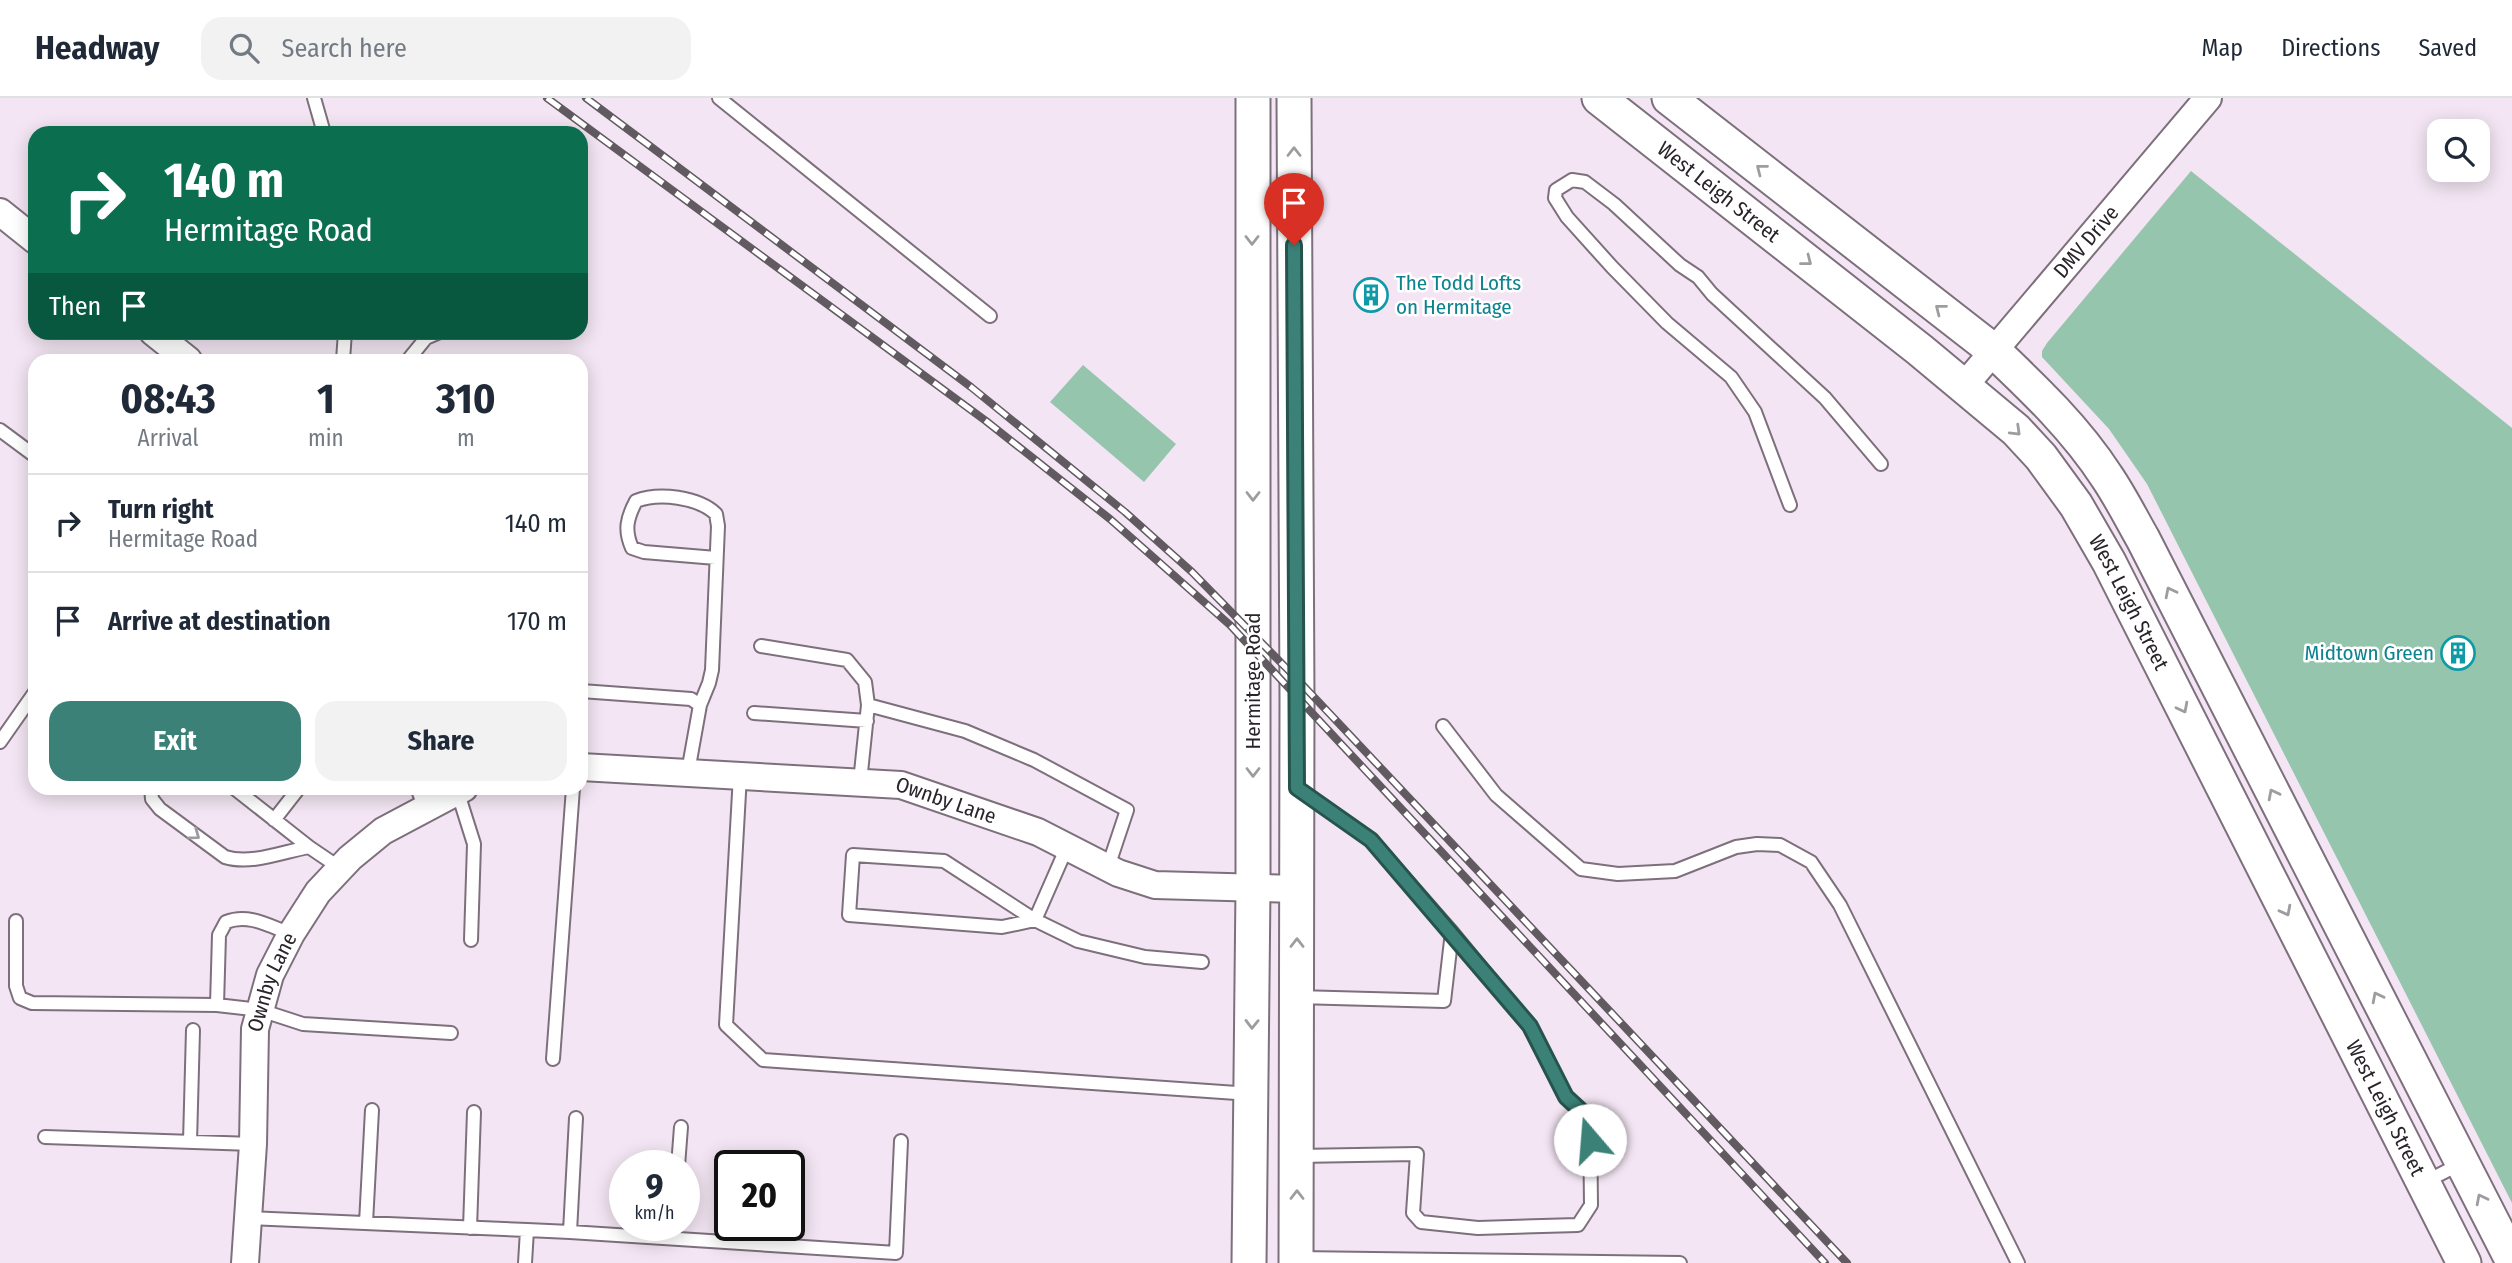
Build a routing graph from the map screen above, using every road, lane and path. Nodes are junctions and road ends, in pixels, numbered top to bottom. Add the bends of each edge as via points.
1 (314, 98) edge
2 (719, 98) edge
3 (1253, 98) edge
4 (1294, 98) edge
5 (1599, 98) edge
6 (1669, 98) edge
7 (2208, 98) edge
8 (322, 126) edge
9 (0, 212) edge
10 (28, 234) edge
11 (990, 316) dead end
12 (163, 340) edge
13 (424, 340) edge
14 (1994, 351) junction
15 (180, 354) edge
16 (413, 354) edge
17 (1964, 386) junction
18 (0, 430) edge
19 (28, 451) edge
20 (1881, 464) dead end
21 (1790, 505) dead end
22 (716, 558) junction
23 (761, 646) dead end
24 (588, 692) edge
25 (28, 702) edge
26 (699, 705) junction
27 (868, 705) junction
28 (754, 713) dead end
29 (867, 721) junction
30 (1443, 726) dead end
31 (0, 742) edge
32 (588, 767) edge
33 (688, 772) junction
34 (740, 775) junction
35 (860, 782) junction
36 (1297, 788) junction
37 (152, 795) edge
38 (242, 795) edge
39 (294, 795) edge
40 (462, 795) edge
41 (572, 795) edge
42 (421, 798) edge
43 (274, 821) junction
44 (309, 847) junction
45 (1068, 847) junction
46 (1108, 867) junction
47 (340, 868) junction
48 (1253, 889) junction
49 (1297, 890) junction
50 (1035, 920) junction
51 (16, 921) dead end
52 (1452, 932) junction
53 (291, 934) junction
54 (471, 940) dead end
55 (1202, 962) dead end
56 (1297, 997) junction
57 (217, 1005) junction
58 (260, 1010) junction
59 (193, 1030) dead end
60 (451, 1033) dead end
61 (553, 1059) dead end
62 (1251, 1094) junction
63 (372, 1110) dead end
64 (474, 1112) dead end
65 (576, 1118) dead end
66 (681, 1127) dead end
67 (46, 1137) dead end
68 (901, 1141) dead end
69 (190, 1142) junction
70 (253, 1144) junction
71 (679, 1150) edge
72 (1297, 1156) junction
73 (2462, 1163) junction
74 (2423, 1183) junction
75 (247, 1218) junction
76 (366, 1223) junction
77 (470, 1228) junction
78 (527, 1230) junction
79 (570, 1232) junction
80 (609, 1235) edge
81 (697, 1241) edge
82 (896, 1258) edge
83 (1296, 1260) edge
84 (2512, 1260) edge
85 (1356, 1261) edge
86 (1418, 1261) edge
87 (1472, 1261) edge
88 (1550, 1262) edge
89 (246, 1263) edge
90 (525, 1263) edge
91 (1249, 1263) edge
92 (1681, 1263) edge
93 (2018, 1263) edge
94 (2464, 1263) edge

1 - 8 lane
2 - 11 lane
3 -> 48 street, Hermitage Road
36 -> 4 street, Hermitage Road
5 -> 17 street, West Leigh Street
14 -> 6 street, West Leigh Street
7 - 14 street, DMV Drive
9 - 10 street
12 - 15 street
13 - 16 lane
14 - 17 street, DMV Drive
73 -> 14 street, West Leigh Street via 2108,478 2079,438
17 -> 74 street, West Leigh Street via 2042,457 2109,562
18 - 19 lane
20 - 21 lane via 1825,398 1614,204 1585,181 1572,180 1556,190 1555,198 1567,217 1612,267 1667,323 1731,377 1755,412
22 - 22 lane via 716,514 709,507 649,496 636,501 628,517 632,548
22 - 26 lane via 712,670
23 - 27 lane via 847,660 865,682
24 - 26 lane via 691,699
25 - 31 lane
26 - 33 lane
27 - 29 lane
27 - 46 lane via 965,731 1034,760 1127,810
28 - 29 lane
29 - 35 lane
30 - 93 lane via 1496,795 1581,869 1618,874 1675,871 1736,847 1757,844 1780,845 1811,862 1840,905
32 - 33 street, Ownby Lane
33 - 34 street, Ownby Lane
34 - 35 street, Ownby Lane
34 - 62 lane via 726,1025 763,1060
35 - 45 street, Ownby Lane via 901,785 1038,832
36 - 49 street, Hermitage Road
36 - 52 lane via 1371,840
37 -> 44 lane via 160,809 225,857 249,859
38 - 43 lane
39 - 43 lane
40 - 54 lane via 474,844
41 - 61 lane
42 - 47 street, Ownby Lane
43 - 44 lane
44 - 47 lane
45 - 46 street, Ownby Lane
45 - 50 lane
46 - 48 street, Ownby Lane via 1155,885
47 - 53 street, Ownby Lane
48 - 49 street, Ownby Lane
48 -> 62 street, Hermitage Road
56 -> 49 street, Hermitage Road
50 - 50 lane via 1002,927 849,915 853,855 944,861
50 - 55 lane via 1078,941 1114,951
51 - 57 lane via 20,998 32,1003
52 - 56 lane via 1444,1001
52 - 72 lane via 1530,1026 1566,1097 1590,1119 1591,1205 1578,1225 1478,1228 1420,1222 1413,1213 1417,1154
53 - 57 lane via 253,919 226,922 219,935
53 - 58 street, Ownby Lane via 270,975
56 - 72 street, Hermitage Road
57 - 58 lane
58 - 60 lane via 303,1024
58 - 70 street, Ownby Lane via 255,1029
59 - 69 lane
62 - 91 street, Hermitage Road
63 - 76 lane
64 - 77 lane
65 - 79 lane
66 - 71 lane
67 - 69 lane
68 - 82 lane
69 - 70 lane
70 - 75 street, Ownby Lane
83 -> 72 street, Hermitage Road
73 - 74 lane
84 -> 73 street, West Leigh Street
74 - 94 street, West Leigh Street
75 - 76 lane
75 - 89 street, Ownby Lane
76 - 77 lane
77 - 78 lane
78 - 79 lane
78 - 90 lane
79 - 80 lane
81 - 82 lane
83 - 85 lane
85 - 86 lane
86 - 87 lane
87 - 88 lane
88 - 92 lane

